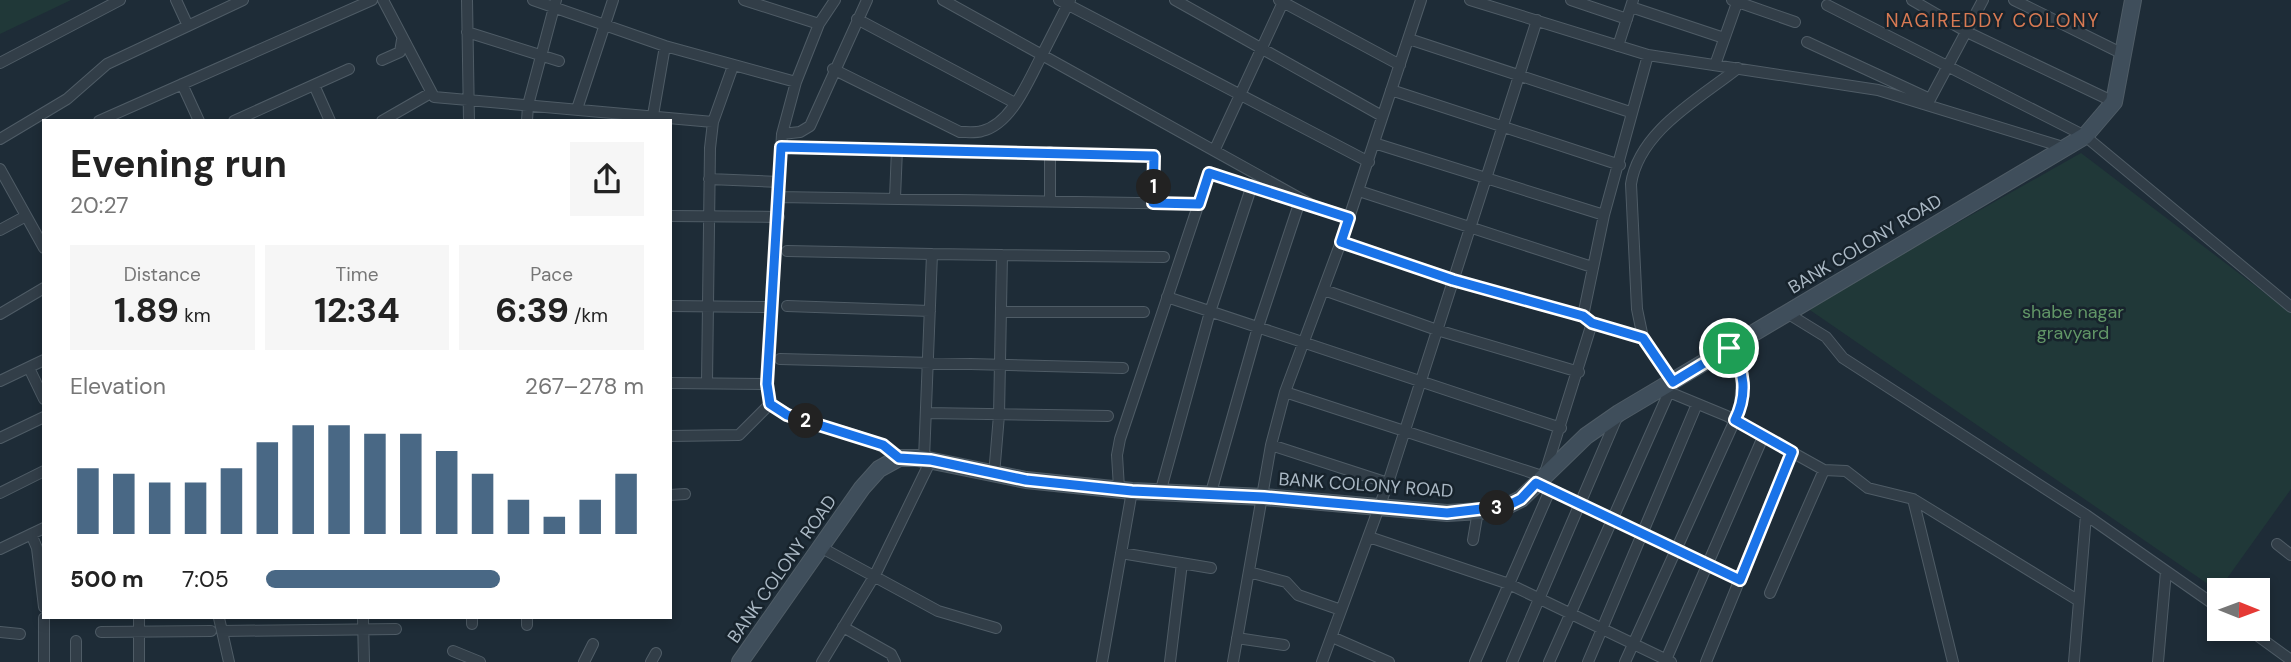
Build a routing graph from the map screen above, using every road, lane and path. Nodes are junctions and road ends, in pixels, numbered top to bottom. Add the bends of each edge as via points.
1 (120, 0) edge
2 (176, 0) edge
3 (243, 0) edge
4 (372, 0) edge
5 (383, 0) edge
6 (467, 0) edge
7 (533, 0) edge
8 (613, 0) edge
9 (744, 0) edge
10 (835, 0) edge
11 (867, 0) edge
12 (943, 0) edge
13 (1175, 0) edge
14 (1421, 0) edge
15 (1470, 0) edge
16 (1571, 0) edge
17 (1912, 0) edge
18 (1983, 0) edge
19 (2014, 0) edge
20 (2133, 0) edge
21 (1066, 1) edge
22 (1282, 1) edge
23 (1736, 1) edge
24 (555, 4) edge
25 (1632, 4) edge
26 (1827, 5) dead end
27 (857, 19) junction
28 (1627, 19) junction
29 (1537, 20) junction
30 (1795, 22) dead end
31 (819, 24) junction
32 (604, 25) junction
33 (188, 26) junction
34 (467, 32) junction
35 (1967, 32) junction
36 (1409, 38) junction
37 (1724, 38) junction
38 (402, 40) junction
39 (1807, 42) dead end
40 (665, 46) junction
41 (1618, 46) junction
42 (1262, 48) junction
43 (541, 55) junction
44 (1042, 55) junction
45 (1648, 55) junction
46 (2125, 55) junction
47 (382, 60) dead end
48 (559, 61) dead end
49 (0, 63) edge
50 (1400, 65) junction
51 (1715, 65) junction
52 (733, 66) junction
53 (1738, 68) junction
54 (349, 69) dead end
55 (833, 69) junction
56 (1947, 69) junction
57 (1519, 76) junction
58 (796, 82) junction
59 (182, 84) junction
60 (314, 85) junction
61 (1391, 90) junction
62 (1241, 92) junction
63 (429, 94) junction
64 (469, 101) junction
65 (1928, 102) junction
66 (2114, 102) junction
67 (1015, 103) junction
68 (527, 105) junction
69 (577, 109) junction
70 (1630, 112) junction
71 (590, 116) edge
72 (1382, 116) junction
73 (652, 118) edge
74 (43, 119) edge
75 (103, 119) edge
76 (198, 119) edge
77 (238, 119) edge
78 (329, 119) edge
79 (385, 119) edge
80 (469, 119) edge
81 (527, 119) edge
82 (672, 119) edge
83 (41, 121) edge
84 (713, 122) junction
85 (1503, 127) junction
86 (782, 134) junction
87 (2085, 136) junction
88 (0, 139) edge
89 (1374, 143) junction
90 (781, 147) junction
91 (2063, 147) junction
92 (897, 149) junction
93 (1215, 149) junction
94 (1050, 152) junction
95 (1368, 162) junction
96 (1620, 165) junction
97 (0, 169) edge
98 (1486, 178) junction
99 (709, 179) junction
100 (779, 182) junction
101 (1252, 185) junction
102 (1359, 191) junction
103 (778, 197) junction
104 (895, 198) junction
105 (1049, 200) junction
106 (1300, 201) junction
107 (1153, 203) junction
108 (1199, 204) junction
109 (1312, 205) junction
110 (1604, 215) junction
111 (26, 216) junction
112 (672, 216) edge
113 (708, 216) junction
114 (779, 217) junction
115 (1349, 218) junction
116 (42, 222) edge
117 (32, 228) junction
118 (1470, 228) junction
119 (0, 230) edge
120 (1341, 242) junction
121 (42, 245) edge
122 (787, 251) dead end
123 (932, 254) junction
124 (1002, 255) junction
125 (1164, 257) dead end
126 (1592, 267) junction
127 (1453, 280) junction
128 (42, 289) edge
129 (1324, 290) junction
130 (1167, 297) junction
131 (672, 306) edge
132 (787, 306) dead end
133 (707, 307) junction
134 (771, 307) junction
135 (2291, 307) edge
136 (930, 311) junction
137 (1001, 312) junction
138 (1144, 312) dead end
139 (1210, 312) junction
140 (1787, 313) junction
141 (0, 314) edge
142 (1588, 320) junction
143 (1258, 327) junction
144 (1437, 330) junction
145 (1643, 338) junction
146 (1303, 343) junction
147 (1729, 348) junction
148 (780, 359) dead end
149 (42, 361) edge
150 (928, 362) junction
151 (1000, 363) junction
152 (29, 368) junction
153 (1124, 368) dead end
154 (1579, 372) junction
155 (0, 382) edge
156 (1421, 382) junction
157 (672, 383) edge
158 (706, 383) junction
159 (767, 384) junction
160 (1671, 387) junction
161 (1285, 392) junction
162 (42, 395) edge
163 (770, 404) junction
164 (1697, 404) junction
165 (926, 413) junction
166 (1619, 413) junction
167 (999, 415) junction
168 (1108, 416) dead end
169 (42, 418) edge
170 (1735, 420) junction
171 (1561, 428) junction
172 (1405, 432) junction
173 (672, 436) edge
174 (1763, 437) junction
175 (0, 438) edge
176 (1271, 445) junction
177 (1792, 452) junction
178 (899, 458) junction
179 (928, 459) junction
180 (1824, 470) junction
181 (42, 472) edge
182 (995, 475) junction
183 (1543, 480) junction
184 (1388, 483) junction
185 (1126, 490) junction
186 (0, 493) edge
187 (1160, 493) junction
188 (685, 494) dead end
189 (672, 495) edge
190 (1210, 496) junction
191 (1264, 497) junction
192 (1913, 499) junction
193 (1581, 504) junction
194 (1379, 509) junction
195 (1478, 511) junction
196 (2086, 514) junction
197 (1611, 518) junction
198 (42, 529) edge
199 (1643, 533) junction
200 (31, 534) junction
201 (1369, 537) junction
202 (1473, 540) dead end
203 (2277, 544) dead end
204 (822, 548) junction
205 (0, 549) edge
206 (1676, 549) junction
207 (1121, 553) junction
208 (2291, 555) edge
209 (1182, 563) junction
210 (1708, 564) junction
211 (1211, 568) dead end
212 (2166, 571) junction
213 (1249, 572) junction
214 (875, 575) junction
215 (1740, 580) junction
216 (1509, 584) junction
217 (42, 590) edge
218 (1770, 593) dead end
219 (1540, 599) junction
220 (2207, 600) edge
221 (2079, 601) junction
222 (1341, 610) junction
223 (1570, 614) junction
224 (44, 619) edge
225 (139, 619) edge
226 (219, 619) edge
227 (363, 619) edge
228 (842, 627) junction
229 (996, 628) dead end
230 (396, 629) dead end
231 (1602, 629) junction
232 (363, 630) junction
233 (216, 631) junction
234 (0, 632) edge
235 (102, 632) dead end
236 (139, 632) junction
237 (20, 634) dead end
238 (1332, 637) junction
239 (1237, 638) junction
240 (76, 641) dead end
241 (2265, 641) edge
242 (593, 644) dead end
243 (1633, 644) junction
244 (1284, 645) dead end
245 (453, 651) dead end
246 (2291, 660) edge
247 (1667, 661) edge
248 (44, 662) edge
249 (76, 662) edge
250 (139, 662) edge
251 (229, 662) edge
252 (364, 662) edge
253 (480, 662) edge
254 (584, 662) edge
255 (740, 662) edge
256 (822, 662) edge
257 (895, 662) edge
258 (1102, 662) edge
259 (1170, 662) edge
260 (1233, 662) edge
261 (1322, 662) edge
262 (1389, 662) edge
263 (1475, 662) edge
264 (1512, 662) edge
265 (1549, 662) edge
266 (1588, 662) edge
267 (1625, 662) edge
268 (1706, 662) edge
269 (1953, 662) edge
270 (2074, 662) edge
271 (2158, 662) edge

1 - 49 street
2 - 33 street
3 - 33 street
4 - 59 street
5 - 38 street
6 - 34 street
7 - 24 street
8 - 32 street
9 - 31 street
10 - 31 street
11 - 27 street
12 - 44 street
13 - 42 street
14 - 36 street
15 - 29 street
16 - 28 street
17 - 35 street
18 - 35 street
19 - 46 street
20 - 46 street, BANK COLONY ROAD
21 - 44 street
21 - 62 street
22 - 42 street
22 - 50 street
23 - 30 street
23 - 37 street
24 - 32 street
24 - 43 street
25 - 28 street
25 - 37 street
26 - 56 street
27 - 55 street
27 - 67 street
28 - 41 street
29 - 41 street
29 - 57 street
31 - 58 street
32 - 40 street
32 - 69 street
33 - 74 street via 107,64
34 - 43 street
34 - 64 street
35 - 56 street
35 - 66 street
36 - 50 street
36 - 57 street
37 - 51 street
38 - 47 street via 400,52
38 - 63 street
39 - 65 street
40 - 52 street
40 - 73 street
41 - 45 street
42 - 62 street
42 - 72 street
43 - 48 street
43 - 68 street
44 - 67 street
44 - 93 street
45 - 51 street
45 - 70 street
46 - 66 street, BANK COLONY ROAD
50 - 61 street
51 - 53 street
52 - 58 street
52 - 84 street
53 - 65 street
53 - 145 street via 1662,129 1641,151 1634,167 1634,262
54 - 60 street
55 - 67 street via 960,131 981,132 995,125
55 - 86 street via 810,126
56 - 65 street
56 - 87 street
57 - 70 street
57 - 85 street
58 - 86 street
59 - 75 street
59 - 76 street
60 - 77 street
60 - 78 street
61 - 72 street
61 - 85 street
62 - 93 street
62 - 95 street
63 - 64 street
63 - 79 street
64 - 68 street
64 - 80 street
65 - 91 street
66 - 87 street, BANK COLONY ROAD
68 - 69 street
68 - 81 street
69 - 71 street
70 - 96 street
71 - 73 street
72 - 89 street
82 - 84 street
83 - 88 street
84 - 99 street
85 - 96 street
85 - 98 street
86 - 90 street
87 - 91 street, BANK COLONY ROAD
87 - 135 street
89 - 95 street
89 - 98 street
90 - 92 street
90 - 100 street
91 - 140 street, BANK COLONY ROAD
92 - 94 street
92 - 104 street
93 - 109 street
94 - 105 street
94 - 107 street via 1154,156
95 - 102 street
96 - 110 street
97 - 111 street
98 - 110 street
98 - 118 street
99 - 100 street
99 - 113 street
100 - 103 street
101 - 106 street
101 - 108 street via 1209,173
101 - 139 street
102 - 115 street
102 - 118 street
103 - 104 street
103 - 114 street
104 - 105 street
105 - 107 street
106 - 109 street
106 - 143 street
107 - 108 street
108 - 130 street
109 - 115 street
110 - 126 street
111 - 117 street
111 - 119 street
112 - 113 street
113 - 114 street
113 - 133 street
114 - 134 street
115 - 120 street
116 - 117 street
117 - 121 street
118 - 126 street
118 - 127 street
120 - 127 street
120 - 129 street
122 - 123 street
123 - 124 street
123 - 136 street
124 - 125 street
124 - 137 street
126 - 142 street
127 - 142 street
127 - 144 street
128 - 141 street
129 - 144 street
129 - 146 street
130 - 139 street
130 - 185 street via 1120,439 1117,455
131 - 133 street
132 - 136 street
133 - 134 street
133 - 158 street
134 - 159 street
136 - 150 street
137 - 138 street
137 - 151 street
139 - 143 street
139 - 187 street
140 - 147 street, BANK COLONY ROAD
140 - 196 street via 1826,337 1843,358
142 - 145 street
142 - 154 street
143 - 146 street
143 - 190 street
144 - 154 street
144 - 156 street
145 - 160 street
146 - 156 street
146 - 161 street
147 - 160 street, BANK COLONY ROAD
147 - 170 street via 1737,357 1744,384
148 - 150 street
149 - 152 street
150 - 151 street
150 - 165 street
151 - 153 street
151 - 167 street
152 - 155 street
152 - 162 street
154 - 171 street
156 - 171 street
156 - 172 street
157 - 158 street
158 - 159 street
159 - 163 street
160 - 164 street
160 - 166 street, BANK COLONY ROAD
160 - 197 street
161 - 172 street
161 - 176 street
163 - 173 street via 739,435
163 - 178 street via 787,415 883,445
164 - 170 street
164 - 199 street
165 - 167 street
165 - 179 street
166 - 183 street, BANK COLONY ROAD via 1586,436
166 - 193 street
167 - 168 street
167 - 182 street
169 - 175 street
170 - 174 street
170 - 206 street
171 - 183 street
172 - 183 street
172 - 184 street
174 - 177 street
174 - 210 street
176 - 184 street
176 - 191 street
177 - 180 street
177 - 215 street
178 - 179 street, BANK COLONY ROAD
178 - 204 street, BANK COLONY ROAD via 878,469
179 - 182 street, BANK COLONY ROAD
179 - 214 street
180 - 192 street via 1846,471 1868,488
180 - 218 street
181 - 186 street
182 - 185 street, BANK COLONY ROAD
183 - 193 street
183 - 195 street, BANK COLONY ROAD via 1517,502
183 - 216 street
184 - 194 street
185 - 187 street, BANK COLONY ROAD
185 - 207 street
187 - 190 street, BANK COLONY ROAD
188 - 189 street
190 - 191 street, BANK COLONY ROAD
191 - 194 street, BANK COLONY ROAD
191 - 213 street
192 - 221 street
192 - 269 street
193 - 197 street
193 - 219 street
194 - 195 street, BANK COLONY ROAD
194 - 201 street
195 - 202 street
196 - 212 street
196 - 221 street
197 - 199 street
197 - 223 street
198 - 200 street
199 - 206 street
199 - 231 street
200 - 205 street
200 - 217 street
201 - 216 street
201 - 222 street
203 - 208 street
204 - 214 street
204 - 255 street, BANK COLONY ROAD
206 - 210 street
206 - 243 street
207 - 209 street
207 - 258 street
209 - 211 street
209 - 259 street
210 - 215 street
210 - 247 street
212 - 220 street
212 - 271 street
213 - 222 street via 1286,582 1298,594
213 - 239 street
214 - 228 street
214 - 229 street via 954,618
215 - 268 street
216 - 219 street
216 - 263 street
219 - 223 street
219 - 264 street
221 - 270 street
222 - 238 street
223 - 231 street
223 - 265 street
224 - 248 street
225 - 236 street
226 - 233 street
227 - 232 street
228 - 256 street
228 - 257 street via 891,654
230 - 232 street
231 - 243 street
231 - 266 street
232 - 233 street
232 - 252 street
233 - 236 street
233 - 251 street
234 - 237 street
235 - 236 street
236 - 250 street
238 - 261 street
238 - 262 street
239 - 244 street
239 - 260 street
240 - 249 street
241 - 246 street
242 - 254 street
243 - 247 street
243 - 267 street
245 - 253 street

